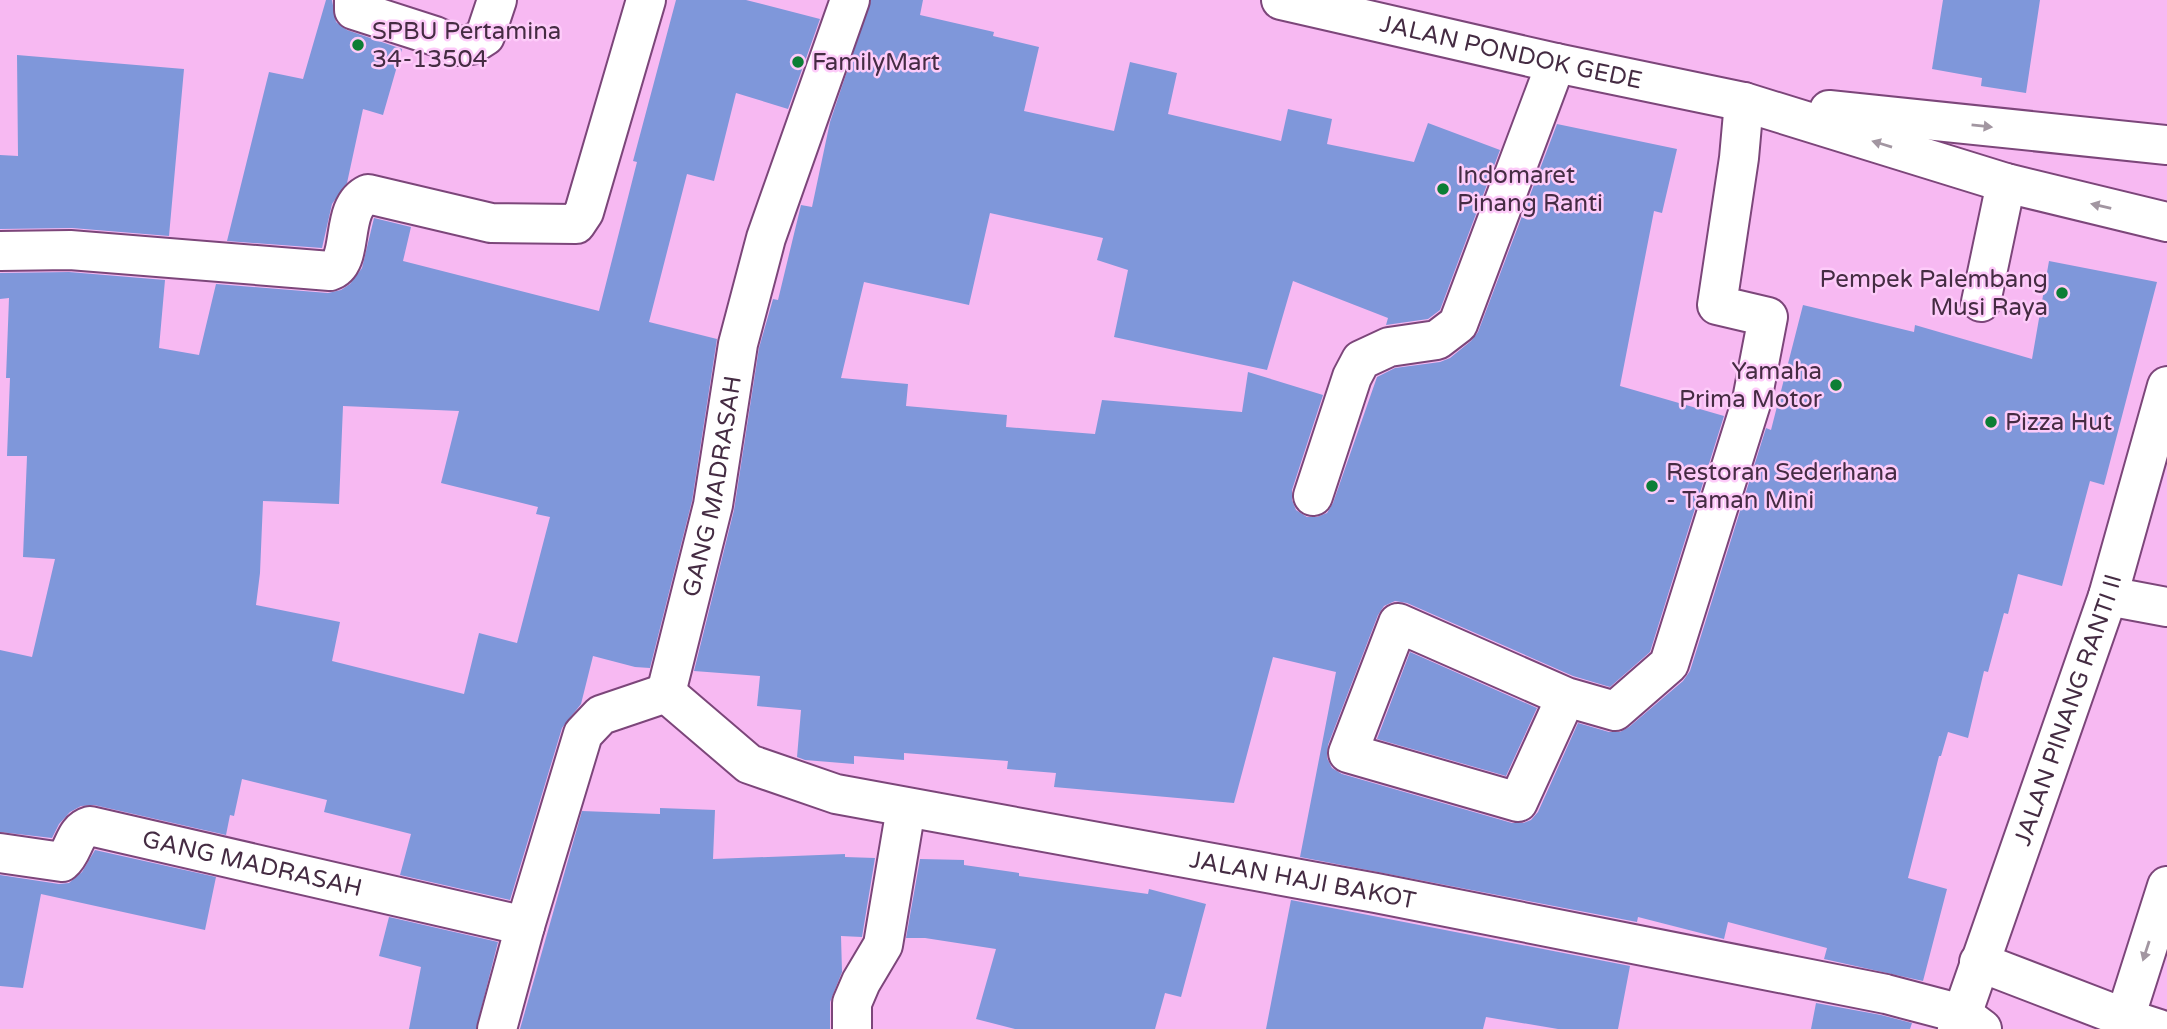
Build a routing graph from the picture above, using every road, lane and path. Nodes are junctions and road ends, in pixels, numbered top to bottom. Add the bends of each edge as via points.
1 (354, 0) edge
2 (497, 0) edge
3 (646, 0) edge
4 (850, 0) edge
5 (1281, 0) edge
6 (1323, 5) edge
7 (1556, 63) junction
8 (1744, 102) junction
9 (2167, 145) edge
10 (2006, 183) junction
11 (2167, 222) edge
12 (0, 251) edge
13 (1981, 302) dead end
14 (2167, 386) edge
15 (1313, 496) dead end
16 (2108, 596) junction
17 (2167, 607) edge
18 (666, 693) junction
19 (1566, 697) junction
20 (906, 808) junction
21 (0, 853) edge
22 (2167, 886) edge
23 (525, 926) junction
24 (1979, 962) junction
25 (2142, 1023) edge
26 (1967, 1024) edge
27 (497, 1029) edge
28 (852, 1029) edge

1 - 2 street via 354,10 457,46 471,45 485,36
3 - 12 street via 584,212 576,224 491,223 368,194 359,198 352,211 342,262 331,271 70,250
4 - 18 street, GANG MADRASAH via 766,238 745,317 713,505
5 - 6 street, JALAN PONDOK GEDE
6 - 7 street, JALAN PONDOK GEDE
7 - 8 street, JALAN PONDOK GEDE
7 - 15 street via 1458,324 1437,340 1390,347 1362,360 1352,377
8 -> 9 street, JALAN PONDOK GEDE
10 -> 8 street, JALAN PONDOK GEDE
8 - 19 street via 1717,305 1768,317 1752,400 1669,664 1615,711
11 -> 10 street, JALAN PONDOK GEDE
10 - 13 street
14 - 16 street, JALAN PINANG RANTI II
16 - 17 street
16 - 24 street, JALAN PINANG RANTI II
18 - 20 street, JALAN HAJI BAKOT via 749,764 836,794
18 - 23 street via 601,715 583,734
19 - 19 street via 1518,802 1348,752 1398,623
20 - 26 street, JALAN HAJI BAKOT via 1363,890 1872,991
20 - 28 street via 883,945 852,1003
21 - 23 street, GANG MADRASAH via 62,862 78,833 90,826
22 -> 25 street
23 - 27 street
24 - 25 street
24 - 26 street, JALAN PINANG RANTI II

